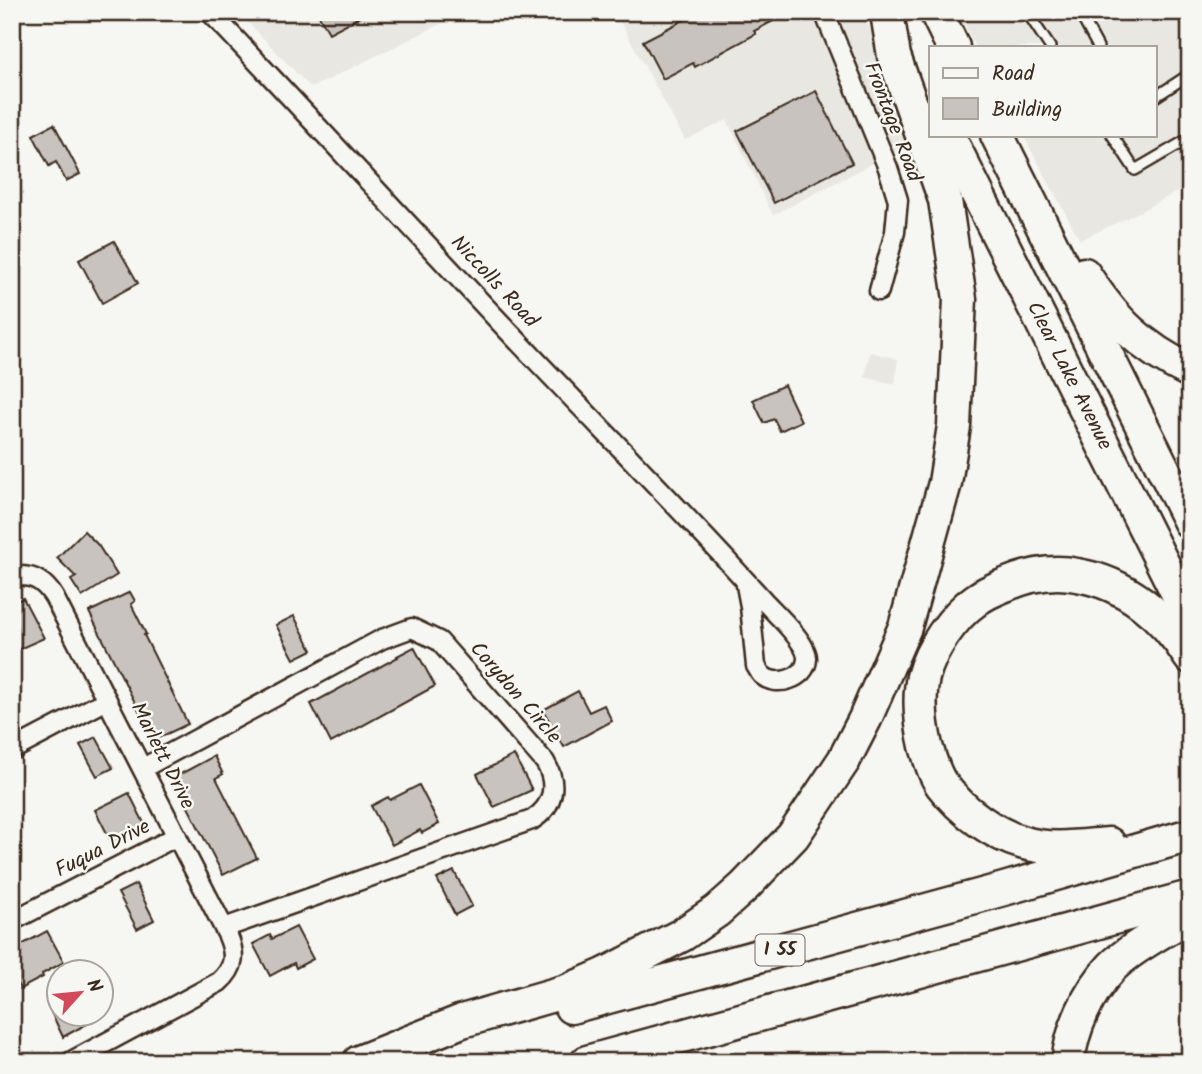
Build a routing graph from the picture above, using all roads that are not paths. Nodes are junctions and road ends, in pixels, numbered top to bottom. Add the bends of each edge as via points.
1 (211, 12) edge
2 (824, 12) edge
3 (887, 12) edge
4 (936, 12) edge
5 (1027, 12) edge
6 (1079, 12) edge
7 (953, 46) edge
8 (1049, 46) edge
9 (1097, 46) edge
10 (1190, 74) edge
11 (929, 95) edge
12 (1156, 96) edge
13 (949, 136) edge
14 (998, 136) edge
15 (1113, 136) edge
16 (1190, 138) edge
17 (1015, 170) junction
18 (879, 291) dead end
19 (1190, 370) edge
20 (1190, 522) edge
21 (12, 577) edge
22 (745, 580) junction
23 (1190, 618) edge
24 (1190, 657) edge
25 (107, 700) junction
26 (12, 750) edge
27 (143, 768) junction
28 (1190, 834) edge
29 (177, 836) junction
30 (1190, 898) edge
31 (1190, 917) edge
32 (12, 921) edge
33 (224, 929) junction
34 (70, 1062) edge
35 (359, 1062) edge
36 (369, 1062) edge
37 (587, 1062) edge
38 (1069, 1062) edge

1 - 22 street, Niccolls Road
2 - 18 street, Frontage Road via 898,200 895,232
3 - 11 highway
3 - 35 highway via 894,56 945,200 960,299 954,426 945,483 905,627 865,719 844,760 793,835 744,887 682,935 568,991 462,1021
4 - 7 highway
5 - 8 lane
6 - 9 lane
10 - 12 lane
13 - 23 highway, Clear Lake Avenue
14 - 17 highway, Clear Lake Avenue
15 - 16 lane via 1135,170
17 - 19 highway via 1120,323 1148,348
17 - 20 highway, Clear Lake Avenue
21 - 25 street, Marlett Drive via 33,576 47,586
22 - 22 street, Niccolls Road via 756,666 769,680 795,678 807,659 803,645
24 - 28 highway via 1136,597 1091,577 1045,574 989,592 961,614 934,651 923,677 920,705 930,761 941,784 1000,833 1025,843 1071,848
25 - 26 street
25 - 27 street, Marlett Drive
27 - 29 street, Marlett Drive
27 - 33 street, Corydon Circle via 382,639 412,628 439,641 551,771 552,793 540,815 531,820
28 - 36 highway, I 55
29 - 32 street, Fuqua Drive
29 - 33 street, Marlett Drive
30 - 37 highway
31 - 38 highway via 1112,967 1075,1029
33 - 34 street, Marlett Drive via 233,955 224,978

